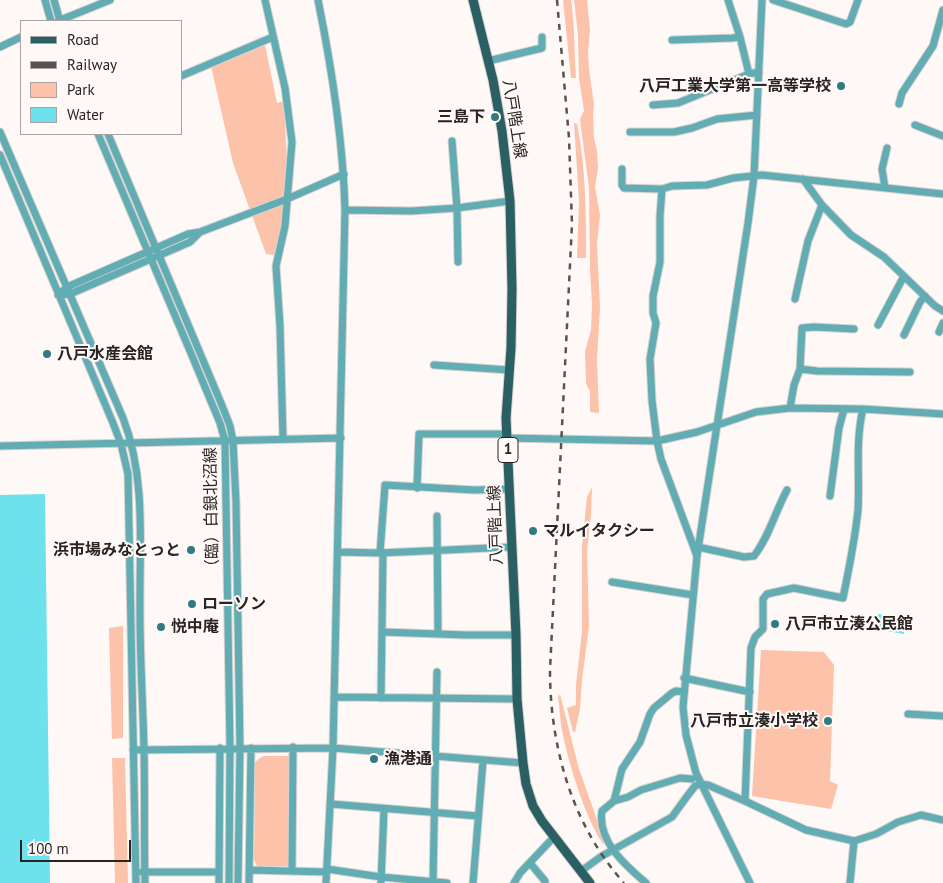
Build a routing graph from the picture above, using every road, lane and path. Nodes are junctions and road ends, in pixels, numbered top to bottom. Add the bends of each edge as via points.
1 (45, 0) edge
2 (54, 0) edge
3 (110, 0) edge
4 (264, 0) edge
5 (318, 0) edge
6 (473, 0) edge
7 (728, 0) edge
8 (762, 0) edge
9 (773, 0) edge
10 (858, 0) edge
11 (943, 10) edge
12 (51, 20) edge
13 (60, 20) edge
14 (62, 20) edge
15 (740, 36) junction
16 (20, 37) edge
17 (274, 37) junction
18 (542, 37) dead end
19 (672, 40) dead end
20 (0, 46) edge
21 (488, 61) junction
22 (759, 72) junction
23 (749, 74) junction
24 (182, 76) edge
25 (899, 104) dead end
26 (653, 105) dead end
27 (757, 115) junction
28 (915, 125) dead end
29 (0, 132) edge
30 (630, 132) dead end
31 (98, 135) edge
32 (108, 135) edge
33 (943, 136) edge
34 (452, 141) dead end
35 (887, 148) dead end
36 (0, 155) edge
37 (622, 169) dead end
38 (344, 174) junction
39 (754, 176) junction
40 (803, 179) junction
41 (885, 188) junction
42 (662, 189) junction
43 (943, 194) edge
44 (287, 199) junction
45 (510, 201) junction
46 (822, 205) junction
47 (457, 208) junction
48 (345, 210) junction
49 (158, 252) junction
50 (150, 256) junction
51 (458, 262) dead end
52 (904, 276) junction
53 (68, 290) junction
54 (58, 296) junction
55 (925, 296) junction
56 (795, 299) dead end
57 (943, 311) edge
58 (943, 323) edge
59 (878, 325) dead end
60 (854, 329) dead end
61 (939, 332) dead end
62 (904, 335) dead end
63 (434, 365) dead end
64 (800, 369) junction
65 (509, 370) junction
66 (910, 372) dead end
67 (790, 408) junction
68 (844, 409) junction
69 (862, 410) junction
70 (943, 414) edge
71 (716, 424) junction
72 (507, 436) junction
73 (341, 438) junction
74 (283, 439) junction
75 (224, 441) junction
76 (233, 441) junction
77 (657, 441) junction
78 (121, 444) junction
79 (133, 444) junction
80 (0, 446) edge
81 (417, 488) junction
82 (510, 489) junction
83 (787, 490) dead end
84 (830, 496) dead end
85 (437, 516) dead end
86 (512, 547) junction
87 (698, 547) junction
88 (438, 550) junction
89 (338, 552) junction
90 (381, 553) junction
91 (697, 556) junction
92 (612, 582) dead end
93 (693, 595) junction
94 (382, 632) junction
95 (438, 634) junction
96 (516, 635) junction
97 (438, 672) dead end
98 (684, 678) junction
99 (684, 692) junction
100 (750, 692) junction
101 (335, 697) junction
102 (380, 698) junction
103 (437, 698) junction
104 (517, 699) junction
105 (908, 714) dead end
106 (943, 716) edge
107 (293, 747) junction
108 (220, 748) junction
109 (230, 748) junction
110 (240, 748) junction
111 (251, 748) junction
112 (333, 748) junction
113 (144, 749) junction
114 (133, 750) junction
115 (436, 756) junction
116 (483, 761) junction
117 (523, 763) junction
118 (692, 779) dead end
119 (700, 784) junction
120 (614, 801) junction
121 (745, 801) junction
122 (331, 804) junction
123 (384, 809) junction
124 (435, 812) junction
125 (478, 816) junction
126 (943, 820) edge
127 (554, 837) junction
128 (854, 841) junction
129 (614, 850) junction
130 (530, 863) junction
131 (250, 870) junction
132 (292, 870) junction
133 (327, 870) junction
134 (581, 871) junction
135 (136, 872) junction
136 (144, 872) junction
137 (219, 872) junction
138 (381, 880) edge
139 (433, 882) edge
140 (545, 882) edge
141 (136, 883) edge
142 (144, 883) edge
143 (219, 883) edge
144 (229, 883) edge
145 (238, 883) edge
146 (249, 883) edge
147 (326, 883) edge
148 (447, 883) edge
149 (472, 883) edge
150 (514, 883) edge
151 (590, 883) edge
152 (646, 883) edge
153 (750, 883) edge
154 (850, 883) edge

1 - 12 street
2 - 13 street
3 - 14 street
4 - 17 street
5 - 38 street via 330,56
6 - 21 main road, 八戸階上線 / 1
7 - 15 street
8 - 22 street
9 - 10 street via 846,24 850,22
11 - 25 street via 933,46 902,93
15 - 19 street
15 - 23 street
16 - 20 street
17 - 24 street
17 - 44 street via 292,142
18 - 21 street via 542,48
21 - 45 main road, 八戸階上線 / 1 via 502,131
22 - 23 street
22 - 27 street
23 - 26 street via 678,103
27 - 30 street via 718,118 674,132
27 - 39 street
28 - 33 street
29 - 53 street
31 - 50 street, （臨）白銀北沼線
32 - 49 street, （臨）白銀北沼線
34 - 47 street
35 - 41 street via 882,169
36 - 54 street
37 - 42 street via 624,188
38 - 44 street
38 - 48 street
39 - 40 street
39 - 42 street
39 - 71 street
40 - 41 street
40 - 46 street
41 - 43 street
42 - 77 street via 660,262 653,296 656,323 650,370
44 - 49 street via 188,234
44 - 74 street via 276,266
45 - 47 street
45 - 65 main road, 八戸階上線 / 1 via 512,289
46 - 52 street via 851,235 884,257
46 - 56 street via 808,241
47 - 48 street
47 - 51 street
48 - 73 street
49 - 50 street
49 - 76 street, （臨）白銀北沼線 via 221,403
50 - 53 street
50 - 75 street, （臨）白銀北沼線 via 220,423
52 - 55 street
52 - 59 street
53 - 54 street
53 - 79 street
54 - 78 street
55 - 57 street
55 - 62 street
58 - 61 street
60 - 64 street via 802,328
63 - 65 street
64 - 66 street
64 - 67 street
65 - 72 main road, 八戸階上線 / 1
67 - 68 street
67 - 71 street via 756,412
68 - 69 street
68 - 84 street
69 - 70 street
69 - 100 street via 858,510 843,598 794,588 767,594 763,599 763,629 751,648
71 - 77 street
71 - 87 street
72 - 77 street
72 - 81 street via 419,434
72 - 82 main road, 八戸階上線 / 1
73 - 74 street
73 - 89 street
74 - 76 street
75 - 76 street
75 - 79 street
75 - 109 street, （臨）白銀北沼線
76 - 110 street, （臨）白銀北沼線
77 - 91 street
78 - 79 street
78 - 80 street
78 - 114 street via 130,494
79 - 113 street via 138,468 140,514
81 - 82 street
81 - 90 street via 385,485
82 - 86 main road, 八戸階上線 / 1
83 - 87 street via 767,537 754,556 744,557
85 - 88 street
86 - 88 street
86 - 96 main road, 八戸階上線 / 1
87 - 91 street
88 - 90 street
88 - 95 street
89 - 90 street
89 - 101 street
90 - 94 street
91 - 93 street
92 - 93 street
93 - 98 street
94 - 95 street
94 - 102 street
95 - 96 street
96 - 104 main road, 八戸階上線 / 1
97 - 103 street
98 - 99 street
98 - 100 street
99 - 119 street via 682,707 686,735
99 - 120 street via 672,693 650,714 640,742 622,769
100 - 121 street
101 - 102 street
101 - 112 street
102 - 103 street
103 - 104 street
103 - 115 street
104 - 117 main road, 八戸階上線 / 1
105 - 106 street
107 - 111 street
107 - 112 street
107 - 132 street
108 - 109 street
108 - 113 street
108 - 137 street
109 - 110 street
109 - 144 street, （臨）白銀北沼線
110 - 111 street
110 - 145 street, （臨）白銀北沼線
111 - 131 street
112 - 115 street
112 - 122 street
113 - 114 street
113 - 136 street
114 - 135 street
115 - 116 street
115 - 124 street
116 - 117 street
116 - 125 street
117 - 127 main road, 八戸階上線 / 1 via 533,806
118 - 120 street via 676,779
119 - 121 street
119 - 129 street via 695,786 672,817
119 - 153 street
120 - 129 street via 602,815 603,827
121 - 128 street via 806,830
122 - 123 street
122 - 133 street
123 - 124 street
123 - 138 street
124 - 125 street
124 - 139 street
125 - 149 street
126 - 128 street via 921,815
127 - 130 street
127 - 134 main road, 八戸階上線 / 1
128 - 154 street
129 - 134 street
129 - 152 street via 627,867
130 - 140 street
130 - 150 street
131 - 132 street
131 - 146 street
132 - 133 street
133 - 138 street
133 - 147 street
134 - 151 main road, 八戸階上線 / 1
135 - 136 street
135 - 141 street
136 - 137 street
136 - 142 street
137 - 143 street
138 - 139 street
139 - 148 street

